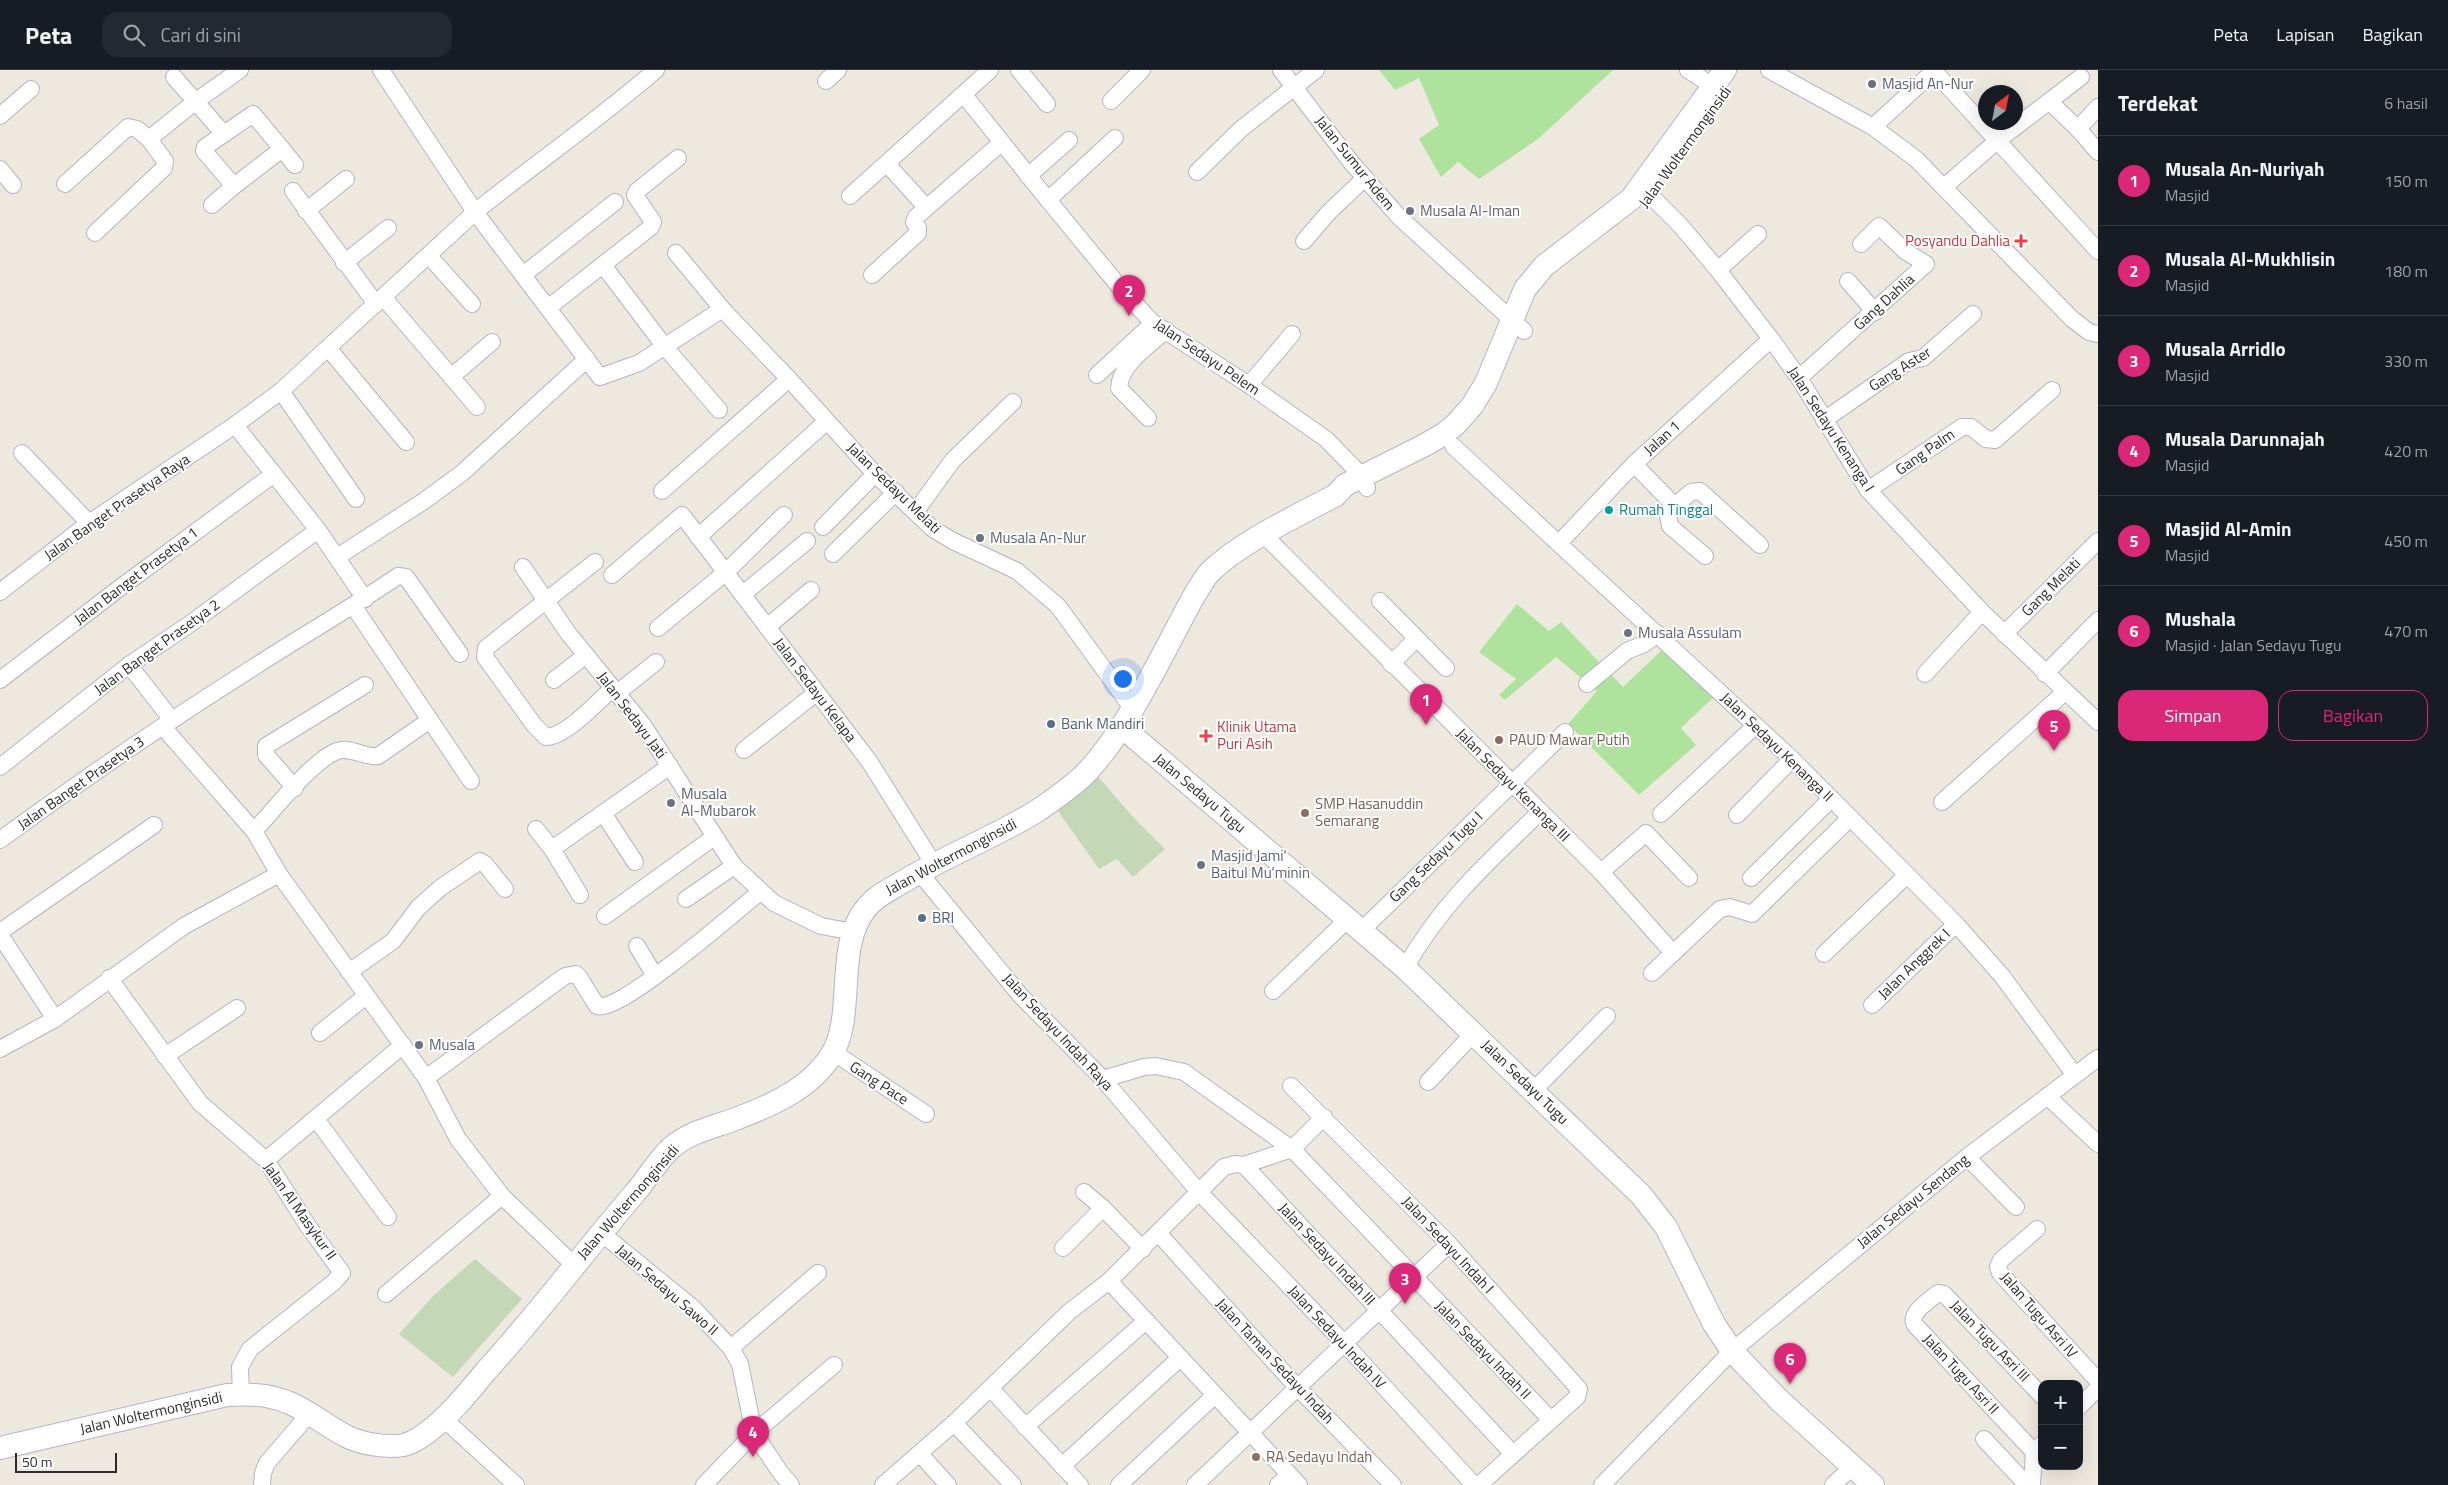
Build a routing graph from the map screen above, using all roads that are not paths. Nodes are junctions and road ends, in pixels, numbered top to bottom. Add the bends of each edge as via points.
1 (240, 70) edge
2 (381, 70) edge
3 (656, 70) edge
4 (990, 70) edge
5 (1019, 70) edge
6 (1142, 70) edge
7 (1281, 70) edge
8 (1316, 70) edge
9 (1688, 70) edge
10 (1741, 70) edge
11 (1769, 70) edge
12 (1934, 70) edge
13 (2081, 76) dead end
14 (174, 77) dead end
15 (1719, 78) edge
16 (1295, 88) junction
17 (31, 89) dead end
18 (964, 95) junction
19 (196, 101) junction
20 (1111, 101) dead end
21 (2050, 102) junction
22 (1047, 104) dead end
23 (2098, 107) edge
24 (0, 116) edge
25 (1873, 127) junction
26 (2078, 129) junction
27 (224, 134) junction
28 (1115, 138) dead end
29 (149, 140) junction
30 (1069, 140) dead end
31 (1997, 141) junction
32 (1001, 143) junction
33 (282, 149) junction
34 (2098, 152) edge
35 (678, 158) dead end
36 (887, 164) junction
37 (295, 165) dead end
38 (0, 169) edge
39 (1197, 172) dead end
40 (1028, 176) junction
41 (1365, 178) junction
42 (346, 179) dead end
43 (65, 184) dead end
44 (13, 185) dead end
45 (234, 186) junction
46 (1944, 187) junction
47 (293, 191) dead end
48 (1647, 191) junction
49 (850, 196) dead end
50 (1048, 200) junction
51 (615, 202) dead end
52 (212, 205) dead end
53 (926, 207) junction
54 (306, 211) junction
55 (476, 212) junction
56 (388, 228) dead end
57 (94, 233) dead end
58 (1758, 234) dead end
59 (1304, 241) dead end
60 (1861, 244) dead end
61 (2098, 250) edge
62 (676, 253) dead end
63 (429, 256) junction
64 (344, 263) junction
65 (603, 265) junction
66 (1718, 270) junction
67 (523, 275) junction
68 (872, 275) dead end
69 (1848, 281) dead end
70 (380, 301) junction
71 (472, 304) dead end
72 (549, 307) junction
73 (724, 311) junction
74 (1875, 312) junction
75 (1973, 314) dead end
76 (1518, 325) junction
77 (1159, 326) junction
78 (1292, 334) dead end
79 (2098, 334) edge
80 (1771, 339) junction
81 (492, 342) dead end
82 (665, 347) junction
83 (328, 348) junction
84 (584, 362) junction
85 (1097, 376) dead end
86 (452, 377) junction
87 (1799, 378) junction
88 (789, 379) junction
89 (1250, 385) junction
90 (2052, 390) dead end
91 (281, 391) junction
92 (1013, 402) dead end
93 (477, 407) dead end
94 (719, 410) dead end
95 (1478, 410) junction
96 (1148, 418) dead end
97 (1824, 420) junction
98 (826, 422) junction
99 (235, 425) junction
100 (406, 442) dead end
101 (1453, 446) junction
102 (1427, 452) junction
103 (22, 453) dead end
104 (1634, 464) junction
105 (274, 474) junction
106 (875, 474) junction
107 (1364, 482) junction
108 (1868, 490) junction
109 (662, 491) dead end
110 (896, 492) junction
111 (356, 499) dead end
112 (1674, 506) junction
113 (916, 511) junction
114 (784, 515) dead end
115 (90, 523) junction
116 (823, 527) dead end
117 (318, 530) junction
118 (1264, 535) junction
119 (698, 537) junction
120 (807, 541) dead end
121 (2098, 541) edge
122 (1559, 543) junction
123 (1760, 545) dead end
124 (833, 554) dead end
125 (1704, 556) dead end
126 (337, 557) junction
127 (595, 562) dead end
128 (522, 567) dead end
129 (725, 574) junction
130 (612, 575) dead end
131 (811, 590) dead end
132 (0, 592) edge
133 (742, 594) junction
134 (546, 600) junction
135 (1380, 601) dead end
136 (360, 603) junction
137 (1982, 612) junction
138 (2098, 620) edge
139 (767, 627) junction
140 (658, 628) dead end
141 (1658, 634) junction
142 (2004, 634) junction
143 (1416, 639) junction
144 (460, 654) dead end
145 (586, 655) junction
146 (656, 662) dead end
147 (1391, 664) junction
148 (129, 665) junction
149 (1446, 668) dead end
150 (1925, 674) dead end
151 (2045, 674) junction
152 (0, 680) edge
153 (554, 680) dead end
154 (365, 684) dead end
155 (1587, 684) dead end
156 (614, 691) junction
157 (2065, 692) junction
158 (816, 694) junction
159 (1132, 708) junction
160 (2095, 714) edge
161 (430, 720) junction
162 (168, 723) junction
163 (1755, 726) junction
164 (1122, 727) junction
165 (1565, 732) dead end
166 (744, 750) dead end
167 (1792, 759) junction
168 (670, 766) junction
169 (0, 767) edge
170 (471, 782) dead end
171 (1512, 783) junction
172 (294, 788) junction
173 (1831, 799) junction
174 (1942, 802) dead end
175 (1540, 812) junction
176 (604, 813) junction
177 (1661, 814) dead end
178 (1737, 815) dead end
179 (1850, 818) junction
180 (154, 825) dead end
181 (536, 829) dead end
182 (254, 831) junction
183 (714, 837) junction
184 (0, 840) edge
185 (552, 849) junction
186 (635, 862) dead end
187 (734, 866) junction
188 (926, 868) junction
189 (1601, 872) junction
190 (279, 874) junction
191 (1907, 875) junction
192 (1689, 878) dead end
193 (1751, 878) dead end
194 (506, 889) dead end
195 (760, 892) junction
196 (580, 895) dead end
197 (686, 899) dead end
198 (605, 916) dead end
199 (1956, 924) junction
200 (1354, 925) junction
201 (854, 932) junction
202 (0, 934) edge
203 (637, 946) dead end
204 (1673, 953) junction
205 (1824, 954) dead end
206 (1405, 968) junction
207 (349, 972) junction
208 (1652, 973) dead end
209 (655, 976) junction
210 (110, 978) junction
211 (1273, 991) dead end
212 (366, 996) junction
213 (1872, 1005) dead end
214 (237, 1008) dead end
215 (1607, 1016) dead end
216 (55, 1018) junction
217 (320, 1033) dead end
218 (1474, 1034) junction
219 (403, 1045) junction
220 (0, 1048) edge
221 (833, 1052) junction
222 (165, 1056) junction
223 (2098, 1058) edge
224 (2074, 1074) junction
225 (426, 1078) junction
226 (1103, 1079) junction
227 (1428, 1082) dead end
228 (1291, 1086) dead end
229 (1534, 1090) junction
230 (2047, 1096) junction
231 (926, 1114) dead end
232 (1324, 1117) junction
233 (316, 1119) junction
234 (2098, 1144) edge
235 (1292, 1149) junction
236 (1967, 1157) junction
237 (266, 1160) junction
238 (1244, 1165) junction
239 (1084, 1192) dead end
240 (1199, 1192) junction
241 (502, 1196) junction
242 (2016, 1207) dead end
243 (1103, 1208) junction
244 (388, 1217) dead end
245 (2037, 1229) dead end
246 (600, 1232) junction
247 (1159, 1234) junction
248 (1449, 1244) junction
249 (1062, 1248) dead end
250 (1143, 1249) junction
251 (574, 1265) junction
252 (818, 1273) dead end
253 (1412, 1278) junction
254 (1109, 1282) junction
255 (386, 1294) dead end
256 (1935, 1295) joint
257 (1378, 1309) junction
258 (1146, 1321) junction
259 (1345, 1344) junction
260 (731, 1348) junction
261 (1732, 1351) junction
262 (1180, 1358) junction
263 (834, 1365) dead end
264 (2098, 1381) edge
265 (1297, 1387) junction
266 (2098, 1388) edge
267 (991, 1389) junction
268 (2038, 1392) edge
269 (241, 1394) junction
270 (1215, 1395) junction
271 (2083, 1403) edge
272 (310, 1413) junction
273 (444, 1419) junction
274 (1551, 1420) junction
275 (954, 1423) junction
276 (1025, 1427) junction
277 (754, 1432) junction
278 (1248, 1433) junction
279 (1984, 1439) dead end
280 (0, 1448) edge
281 (2038, 1448) edge
282 (920, 1454) junction
283 (1513, 1454) junction
284 (1062, 1466) junction
285 (1852, 1467) junction
286 (1289, 1482) edge
287 (262, 1485) edge
288 (516, 1485) edge
289 (704, 1485) edge
290 (791, 1485) edge
291 (884, 1485) edge
292 (948, 1485) edge
293 (1013, 1485) edge
294 (1080, 1485) edge
295 (1119, 1485) edge
296 (1195, 1485) edge
297 (1394, 1485) edge
298 (1474, 1485) edge
299 (1479, 1485) edge
300 (1602, 1485) edge
301 (1833, 1485) edge
302 (1873, 1485) edge
303 (2027, 1485) edge
304 (2032, 1485) edge

1 - 19 street
2 - 55 street
3 - 55 street, Jalan Banget Prasetya Raya via 626,97
4 - 18 street
5 - 22 street
6 - 20 street
7 - 16 street, Jalan Sumur Adem
8 - 16 street
9 - 15 street
10 - 48 main road, Jalan Woltermonginsidi
11 - 25 street
12 - 25 street
12 - 31 street
13 - 21 street
14 - 19 street
15 - 48 main road, Jalan Woltermonginsidi
16 - 39 street via 1241,129
16 - 41 street, Jalan Sumur Adem
17 - 24 street
18 - 32 street, Jalan Sedayu Pelem
18 - 36 street
19 - 27 street
19 - 29 street
21 - 26 street
21 - 31 street
23 - 26 street
25 - 46 street via 1916,159
26 - 34 street
27 - 33 street via 253,114
27 - 45 street via 204,151
28 - 50 street
29 - 43 street via 137,128 128,127
29 - 57 street via 166,162 164,168
30 - 40 street
31 - 46 street
31 - 61 street
32 - 40 street, Jalan Sedayu Pelem
32 - 53 street
33 - 37 street
33 - 45 street
35 - 65 street via 635,195 653,222 650,227
36 - 49 street
36 - 53 street
38 - 44 street
40 - 50 street, Jalan Sedayu Pelem
41 - 59 street
41 - 76 street, Jalan Sumur Adem via 1399,217
42 - 54 street
45 - 52 street
46 - 79 street via 2072,319 2089,332
47 - 54 street
48 - 66 street, Jalan Sedayu Kenanga I
48 - 76 main road, Jalan Woltermonginsidi via 1622,226 1570,263 1538,293
50 - 77 street, Jalan Sedayu Pelem via 1123,291
51 - 67 street
53 - 68 street via 914,220 918,233
54 - 64 street
55 - 63 street, Jalan Banget Prasetya Raya
55 - 67 street
56 - 64 street
58 - 66 street
60 - 74 street, Gang Dahlia via 1879,226 1905,251 1926,264
62 - 73 street, Jalan Sedayu Melati
63 - 70 street, Jalan Banget Prasetya Raya
63 - 71 street
64 - 70 street
65 - 72 street
65 - 82 street
66 - 80 street, Jalan Sedayu Kenanga I
67 - 72 street
69 - 74 street
70 - 83 street, Jalan Banget Prasetya Raya
70 - 86 street
72 - 84 street
73 - 82 street
73 - 88 street, Jalan Sedayu Melati
74 - 87 street, Gang Dahlia
75 - 97 street, Gang Aster via 1923,358 1909,361
76 - 95 main road, Jalan Woltermonginsidi via 1512,361
77 - 85 street
77 - 89 street, Jalan Sedayu Pelem
77 - 96 street via 1119,379 1119,388
78 - 89 street
80 - 87 street, Jalan Sedayu Kenanga I
80 - 104 street, Jalan 1
81 - 86 street
82 - 84 street via 639,363 600,377
82 - 94 street
83 - 91 street, Jalan Banget Prasetya Raya
83 - 100 street
84 - 126 street via 462,473
86 - 93 street
87 - 97 street, Jalan Sedayu Kenanga I
88 - 98 street, Jalan Sedayu Melati
88 - 109 street
89 - 107 street, Jalan Sedayu Pelem via 1326,439
90 - 108 street, Gang Palm via 1994,440 1986,440 1971,427 1962,427
91 - 99 street, Jalan Banget Prasetya Raya
91 - 111 street
92 - 113 street via 953,460
95 - 101 main road, Jalan Woltermonginsidi
95 - 102 main road, Jalan Woltermonginsidi via 1444,434
97 - 108 street, Jalan Sedayu Kenanga I
98 - 106 street, Jalan Sedayu Melati
98 - 119 street
99 - 105 street
99 - 115 street, Jalan Banget Prasetya Raya
101 - 102 main road, Jalan Woltermonginsidi
101 - 122 street, Jalan Sedayu Kenanga II
102 - 107 main road, Jalan Woltermonginsidi
103 - 115 street
104 - 112 street
104 - 122 street, Jalan 1
105 - 117 street
105 - 152 street, Jalan Banget Prasetya 1
106 - 110 street, Jalan Sedayu Melati
106 - 116 street
107 - 118 main road, Jalan Woltermonginsidi via 1351,494 1336,495
108 - 137 street, Jalan Sedayu Kenanga I
110 - 113 street, Jalan Sedayu Melati
110 - 124 street
112 - 123 street via 1691,492 1700,491
112 - 125 street via 1668,516 1670,526
113 - 159 street, Jalan Sedayu Melati via 943,535 1001,562 1038,587 1058,606
114 - 129 street
115 - 132 street, Jalan Banget Prasetya Raya
117 - 126 street
117 - 148 street, Jalan Banget Prasetya 2
118 - 147 street, Jalan Sedayu Kenanga III
118 - 159 main road, Jalan Woltermonginsidi via 1208,574
119 - 129 street, Jalan Sedayu Kelapa
119 - 130 street, Jalan Sedayu Kelapa via 682,515
120 - 133 street
121 - 142 street, Gang Melati
122 - 141 street, Jalan Sedayu Kenanga II
126 - 136 street
127 - 134 street
128 - 134 street, Jalan Sedayu Jati
129 - 133 street, Jalan Sedayu Kelapa
129 - 140 street
131 - 139 street
133 - 139 street, Jalan Sedayu Kelapa
134 - 145 street, Jalan Sedayu Jati
134 - 156 street via 484,652 542,735 551,737
135 - 143 street
136 - 144 street, Jalan Banget Prasetya 3 via 398,576 406,577
136 - 161 street
136 - 162 street, Jalan Banget Prasetya 3 via 288,645
137 - 142 street, Jalan Sedayu Kenanga I
137 - 150 street
138 - 151 street
139 - 158 street, Jalan Sedayu Kelapa
141 - 155 street via 1627,651
141 - 163 street, Jalan Sedayu Kenanga II
142 - 151 street, Jalan Sedayu Kenanga I
143 - 147 street
143 - 149 street
145 - 153 street
145 - 156 street, Jalan Sedayu Jati
146 - 156 street
147 - 171 street, Jalan Sedayu Kenanga III
148 - 162 street
148 - 169 street, Jalan Banget Prasetya 2
151 - 157 street, Jalan Sedayu Kenanga I
154 - 172 street via 266,746 266,755
156 - 168 street, Jalan Sedayu Jati via 643,725
157 - 160 street, Jalan Sedayu Kenanga I
157 - 174 street
158 - 166 street
158 - 188 street, Jalan Sedayu Kelapa via 869,761
159 - 164 main road, Jalan Woltermonginsidi
161 - 170 street
161 - 172 street via 378,756 337,751 320,762
162 - 182 street
162 - 184 street, Jalan Banget Prasetya 3
163 - 167 street, Jalan Sedayu Kenanga II
163 - 177 street
164 - 188 main road, Jalan Woltermonginsidi via 1086,773 1062,793 1005,829
164 - 200 main road, Jalan Sedayu Tugu
165 - 171 street, Gang Sedayu Tugu I
167 - 173 street, Jalan Sedayu Kenanga II
167 - 178 street
168 - 176 street
168 - 183 street, Jalan Sedayu Jati
171 - 175 street, Jalan Sedayu Kenanga III
171 - 200 street, Gang Sedayu Tugu I
172 - 182 street
173 - 179 street, Jalan Sedayu Kenanga II
173 - 193 street
175 - 189 street, Jalan Sedayu Kenanga III
175 - 206 street via 1461,889 1421,940
176 - 185 street
176 - 186 street
179 - 191 street, Jalan Sedayu Kenanga II
179 - 204 street via 1752,914 1730,907 1720,909
180 - 202 street
181 - 185 street
182 - 190 street
183 - 187 street, Jalan Sedayu Jati
183 - 198 street
185 - 196 street
187 - 195 street, Jalan Sedayu Jati
187 - 197 street
188 - 201 main road, Jalan Woltermonginsidi via 876,898 867,907
188 - 226 street, Jalan Sedayu Indah Raya via 1020,995
189 - 192 street via 1646,833
189 - 204 street, Jalan Sedayu Kenanga III
190 - 207 street
190 - 210 street via 184,926
191 - 199 street, Jalan Sedayu Kenanga II
191 - 205 street
194 - 207 street via 480,861 440,888 418,908 393,941
195 - 201 street, Jalan Sedayu Jati via 774,903 821,926
195 - 209 street
199 - 213 street, Jalan Anggrek I
199 - 224 street, Jalan Sedayu Kenanga II via 2002,976
200 - 206 main road, Jalan Sedayu Tugu
200 - 211 street, Gang Sedayu Tugu I
201 - 221 main road, Jalan Woltermonginsidi via 840,1034
202 - 216 street
203 - 209 street
204 - 208 street
206 - 218 main road, Jalan Sedayu Tugu
207 - 212 street
209 - 225 street via 618,1001 601,1008 594,1003 576,974 565,976
210 - 216 street
210 - 222 street, Jalan Al Masykur II
212 - 217 street
212 - 219 street
214 - 222 street
215 - 229 street
216 - 220 street
218 - 227 street
218 - 229 main road, Jalan Sedayu Tugu
219 - 225 street
219 - 233 street
221 - 231 street, Gang Pace
221 - 246 main road, Jalan Woltermonginsidi via 810,1080 797,1090 679,1142
222 - 237 street, Jalan Al Masykur II via 200,1103
223 - 224 street, Jalan Sedayu Sendang
224 - 230 street, Jalan Sedayu Sendang
225 - 241 street via 458,1139
226 - 235 street, Jalan Sedayu Indah II via 1150,1067 1184,1072
226 - 240 street, Jalan Sedayu Indah Raya
228 - 232 street, Jalan Sedayu Indah I
229 - 261 main road, Jalan Sedayu Tugu via 1666,1227 1714,1324
230 - 234 street
230 - 236 street, Jalan Sedayu Sendang
232 - 235 street
232 - 248 street, Jalan Sedayu Indah I
233 - 237 street
233 - 244 street
235 - 238 street
235 - 253 street, Jalan Sedayu Indah II
236 - 242 street
236 - 261 street, Jalan Sedayu Sendang
237 - 269 street, Jalan Al Masykur II via 342,1274 250,1349 240,1367
238 - 240 street via 1224,1167
238 - 257 street, Jalan Sedayu Indah III
239 - 243 street
240 - 247 street
240 - 259 street, Jalan Sedayu Indah IV
241 - 251 street
241 - 255 street
243 - 249 street
243 - 250 street
245 - 264 street, Jalan Tugu Asri IV via 2001,1260 2000,1272
246 - 251 main road, Jalan Woltermonginsidi
246 - 260 street, Jalan Sedayu Sawo II via 692,1307
247 - 250 street
247 - 265 street, Jalan Taman Sedayu Indah
248 - 253 street
248 - 274 street, Jalan Sedayu Indah I via 1579,1389 1579,1394
250 - 254 street
251 - 273 main road, Jalan Woltermonginsidi
252 - 260 street
253 - 257 street
253 - 274 street, Jalan Sedayu Indah II
254 - 258 street
254 - 267 street via 1045,1334
256 - 268 street, Jalan Tugu Asri III via 1940,1292 1947,1296
256 - 281 street, Jalan Tugu Asri II via 1914,1315 1915,1325
257 - 259 street
257 - 283 street, Jalan Sedayu Indah III
258 - 262 street
258 - 276 street
259 - 265 street
259 - 298 street, Jalan Sedayu Indah IV
260 - 277 street, Jalan Sedayu Sawo II via 742,1370
261 - 285 main road, Jalan Sedayu Tugu via 1779,1400
261 - 300 street, Jalan Sedayu Sendang
262 - 270 street
262 - 284 street
263 - 277 street
265 - 278 street
265 - 297 street, Jalan Taman Sedayu Indah
266 - 271 street
267 - 275 street
267 - 276 street
269 - 272 main road, Jalan Woltermonginsidi via 264,1395
269 - 280 main road, Jalan Woltermonginsidi
270 - 278 street
270 - 295 street
272 - 273 main road, Jalan Woltermonginsidi via 355,1440 388,1446 405,1445
272 - 287 street via 267,1464
273 - 288 street
274 - 283 street
275 - 282 street
275 - 293 street
276 - 284 street
277 - 289 street
277 - 290 street, Jalan Sedayu Sawo II
278 - 286 street
278 - 296 street
279 - 303 street
281 - 304 street
282 - 291 street
282 - 292 street
283 - 299 street
284 - 294 street
285 - 301 street
285 - 302 main road, Jalan Sedayu Tugu

